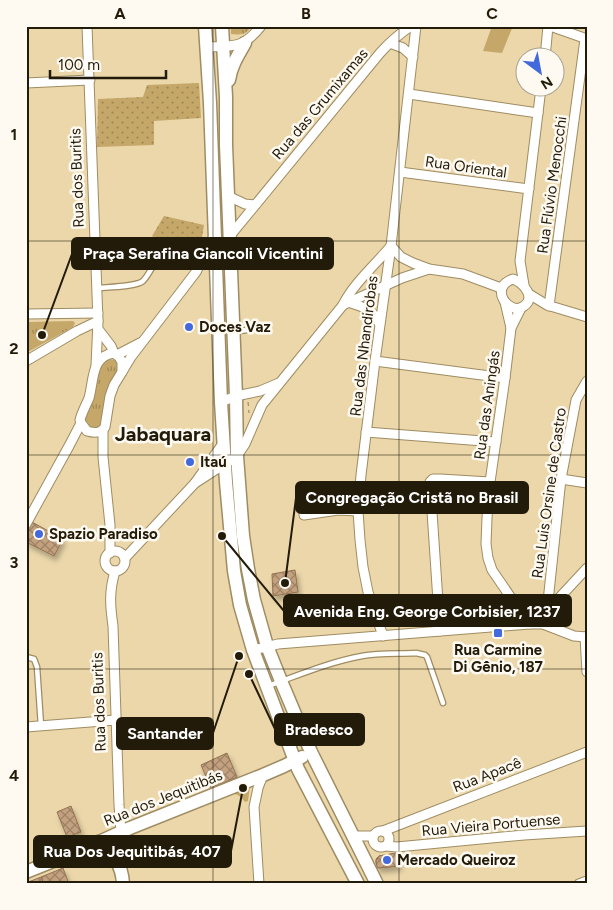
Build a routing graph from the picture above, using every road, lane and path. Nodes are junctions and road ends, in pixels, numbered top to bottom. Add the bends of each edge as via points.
1 (88, 26) edge
2 (205, 26) edge
3 (222, 26) edge
4 (261, 26) edge
5 (411, 26) edge
6 (416, 26) edge
7 (549, 26) edge
8 (586, 39) edge
9 (390, 42) junction
10 (245, 43) junction
11 (224, 46) junction
12 (206, 47) junction
13 (546, 48) edge
14 (413, 57) junction
15 (90, 80) junction
16 (26, 83) edge
17 (409, 94) junction
18 (226, 97) junction
19 (540, 98) edge
20 (538, 112) junction
21 (400, 172) junction
22 (528, 189) junction
23 (228, 196) junction
24 (255, 205) junction
25 (215, 235) junction
26 (229, 239) junction
27 (391, 246) junction
28 (285, 251) dead end
29 (156, 261) dead end
30 (520, 261) junction
31 (216, 269) junction
32 (429, 269) junction
33 (196, 272) junction
34 (505, 284) junction
35 (524, 285) junction
36 (384, 286) junction
37 (97, 288) junction
38 (529, 294) junction
39 (504, 300) junction
40 (347, 304) junction
41 (548, 306) junction
42 (523, 307) junction
43 (26, 314) edge
44 (587, 317) edge
45 (98, 321) junction
46 (379, 323) junction
47 (266, 327) dead end
48 (511, 328) junction
49 (233, 332) junction
50 (144, 340) junction
51 (116, 354) junction
52 (26, 361) edge
53 (375, 361) junction
54 (96, 365) junction
55 (122, 372) junction
56 (506, 378) junction
57 (587, 381) edge
58 (281, 382) junction
59 (256, 392) junction
60 (236, 396) junction
61 (221, 402) junction
62 (262, 405) junction
63 (81, 424) junction
64 (100, 431) junction
65 (366, 432) junction
66 (224, 442) junction
67 (496, 442) junction
68 (237, 456) junction
69 (225, 464) junction
70 (561, 480) junction
71 (490, 482) junction
72 (195, 483) junction
73 (587, 483) edge
74 (358, 510) junction
75 (304, 515) dead end
76 (26, 524) edge
77 (114, 552) junction
78 (125, 558) junction
79 (587, 568) edge
80 (115, 571) junction
81 (546, 611) junction
82 (529, 624) junction
83 (543, 624) junction
84 (440, 631) junction
85 (382, 636) junction
86 (586, 637) edge
87 (267, 646) junction
88 (253, 650) junction
89 (26, 657) edge
90 (587, 672) edge
91 (281, 681) junction
92 (266, 686) junction
93 (443, 703) dead end
94 (116, 720) junction
95 (42, 726) junction
96 (26, 727) edge
97 (311, 752) junction
98 (587, 752) edge
99 (295, 760) junction
100 (263, 775) junction
101 (587, 831) edge
102 (121, 832) junction
103 (353, 836) junction
104 (373, 836) junction
105 (98, 842) junction
106 (387, 842) junction
107 (365, 860) junction
108 (26, 872) edge
109 (587, 882) edge
110 (123, 884) edge
111 (259, 884) edge
112 (358, 884) edge
113 (377, 884) edge
114 (579, 884) edge

1 - 15 street, Rua dos Buritis
2 - 12 main road
3 - 11 main road
4 - 10 street
5 - 9 street, Rua das Grumixamas
6 - 14 street, Rua das Nhandirobas
7 - 8 street
7 - 13 street
8 - 41 street, Rua Flúvio Menocchi
9 - 14 street
9 - 24 street, Rua das Grumixamas
10 - 11 street
10 - 18 main road via 230,73
11 - 12 street
11 - 18 main road
12 - 25 main road
14 - 17 street, Rua das Nhandirobas
15 - 16 street
15 - 37 street, Rua dos Buritis
17 - 20 street
17 - 21 street, Rua das Nhandirobas
18 - 23 main road
19 - 20 street
20 - 22 street
21 - 22 street, Rua Oriental
21 - 27 street, Rua das Nhandirobas
22 - 30 street
23 - 24 street
23 - 26 main road
24 - 26 street, Rua das Grumixamas
25 - 31 main road
25 - 33 street
26 - 28 lane
26 - 49 main road
27 - 32 street via 407,261
27 - 36 street, Rua das Nhandirobas
27 - 40 street via 353,289
29 - 37 lane via 143,282
30 - 34 street
30 - 35 street
31 - 33 street via 207,267
31 - 61 main road
32 - 34 street
32 - 36 street
33 - 50 street
34 - 35 street via 513,279
34 - 39 street via 501,293
35 - 38 street
36 - 40 street
36 - 46 street, Rua das Nhandirobas
37 - 45 street, Rua dos Buritis
38 - 41 street
38 - 42 street
39 - 42 street via 515,309
39 - 48 street, Rua das Aningás
40 - 46 street via 365,307
40 - 58 street
41 - 42 street
41 - 44 street
42 - 48 street, Rua das Aningás
43 - 45 street
45 - 51 street
45 - 52 street
45 - 54 street, Rua dos Buritis
46 - 53 street, Rua das Nhandirobas
47 - 49 lane
48 - 56 street, Rua das Aningás
49 - 60 main road
50 - 51 street
50 - 55 street
51 - 54 street via 109,354
51 - 55 street via 122,362
53 - 56 street
53 - 65 street, Rua das Nhandirobas
54 - 63 street, Rua dos Buritis
55 - 64 street via 114,385 106,422
56 - 67 street, Rua das Aningás
57 - 70 street, Rua Luis Orsine de Castro via 576,400
58 - 59 street
58 - 62 street
59 - 60 street
59 - 62 street
60 - 61 street
60 - 68 main road
61 - 66 main road
62 - 68 street
63 - 64 street via 87,432
63 - 76 street
64 - 77 street
65 - 67 street
65 - 74 street, Rua das Nhandirobas
66 - 69 main road
66 - 72 street
67 - 71 street, Rua das Aningás
68 - 69 street
68 - 87 main road via 248,569
69 - 72 street
69 - 88 main road via 234,571
70 - 73 street
70 - 81 street, Rua Luis Orsine de Castro
71 - 82 street, Rua das Aningás via 488,558 492,570
71 - 84 street via 433,479 430,482
72 - 78 street
74 - 75 street
74 - 85 street, Rua das Nhandirobas via 363,567
77 - 78 street via 122,553
77 - 80 street via 106,558 106,564
78 - 80 street via 124,567
79 - 81 street
80 - 94 street, Rua dos Buritis via 110,601
81 - 83 street, Rua Luis Orsine de Castro
82 - 83 street
82 - 84 street
83 - 86 street via 574,636
84 - 85 street
85 - 87 street
86 - 90 street
87 - 88 street
87 - 91 main road
88 - 92 main road
89 - 95 lane via 34,660 36,667
91 - 92 lane
91 - 93 lane via 345,659 416,653 427,657
91 - 97 main road
92 - 99 main road
94 - 95 street
94 - 102 street, Rua dos Buritis
95 - 96 street
97 - 99 main road, Rua dos Jequitibás
97 - 103 main road
98 - 106 street, Rua Apacê via 398,825
99 - 100 main road, Rua dos Jequitibás
99 - 112 main road
100 - 102 main road, Rua dos Jequitibás
100 - 111 street via 254,807
101 - 106 street, Rua Vieira Portuense
102 - 105 main road, Rua dos Jequitibás
103 - 104 street
103 - 107 main road
104 - 106 street via 373,843
104 - 106 street via 378,831
105 - 108 main road, Rua dos Jequitibás
105 - 110 main road via 116,860
106 - 107 street
107 - 113 main road
109 - 114 street

